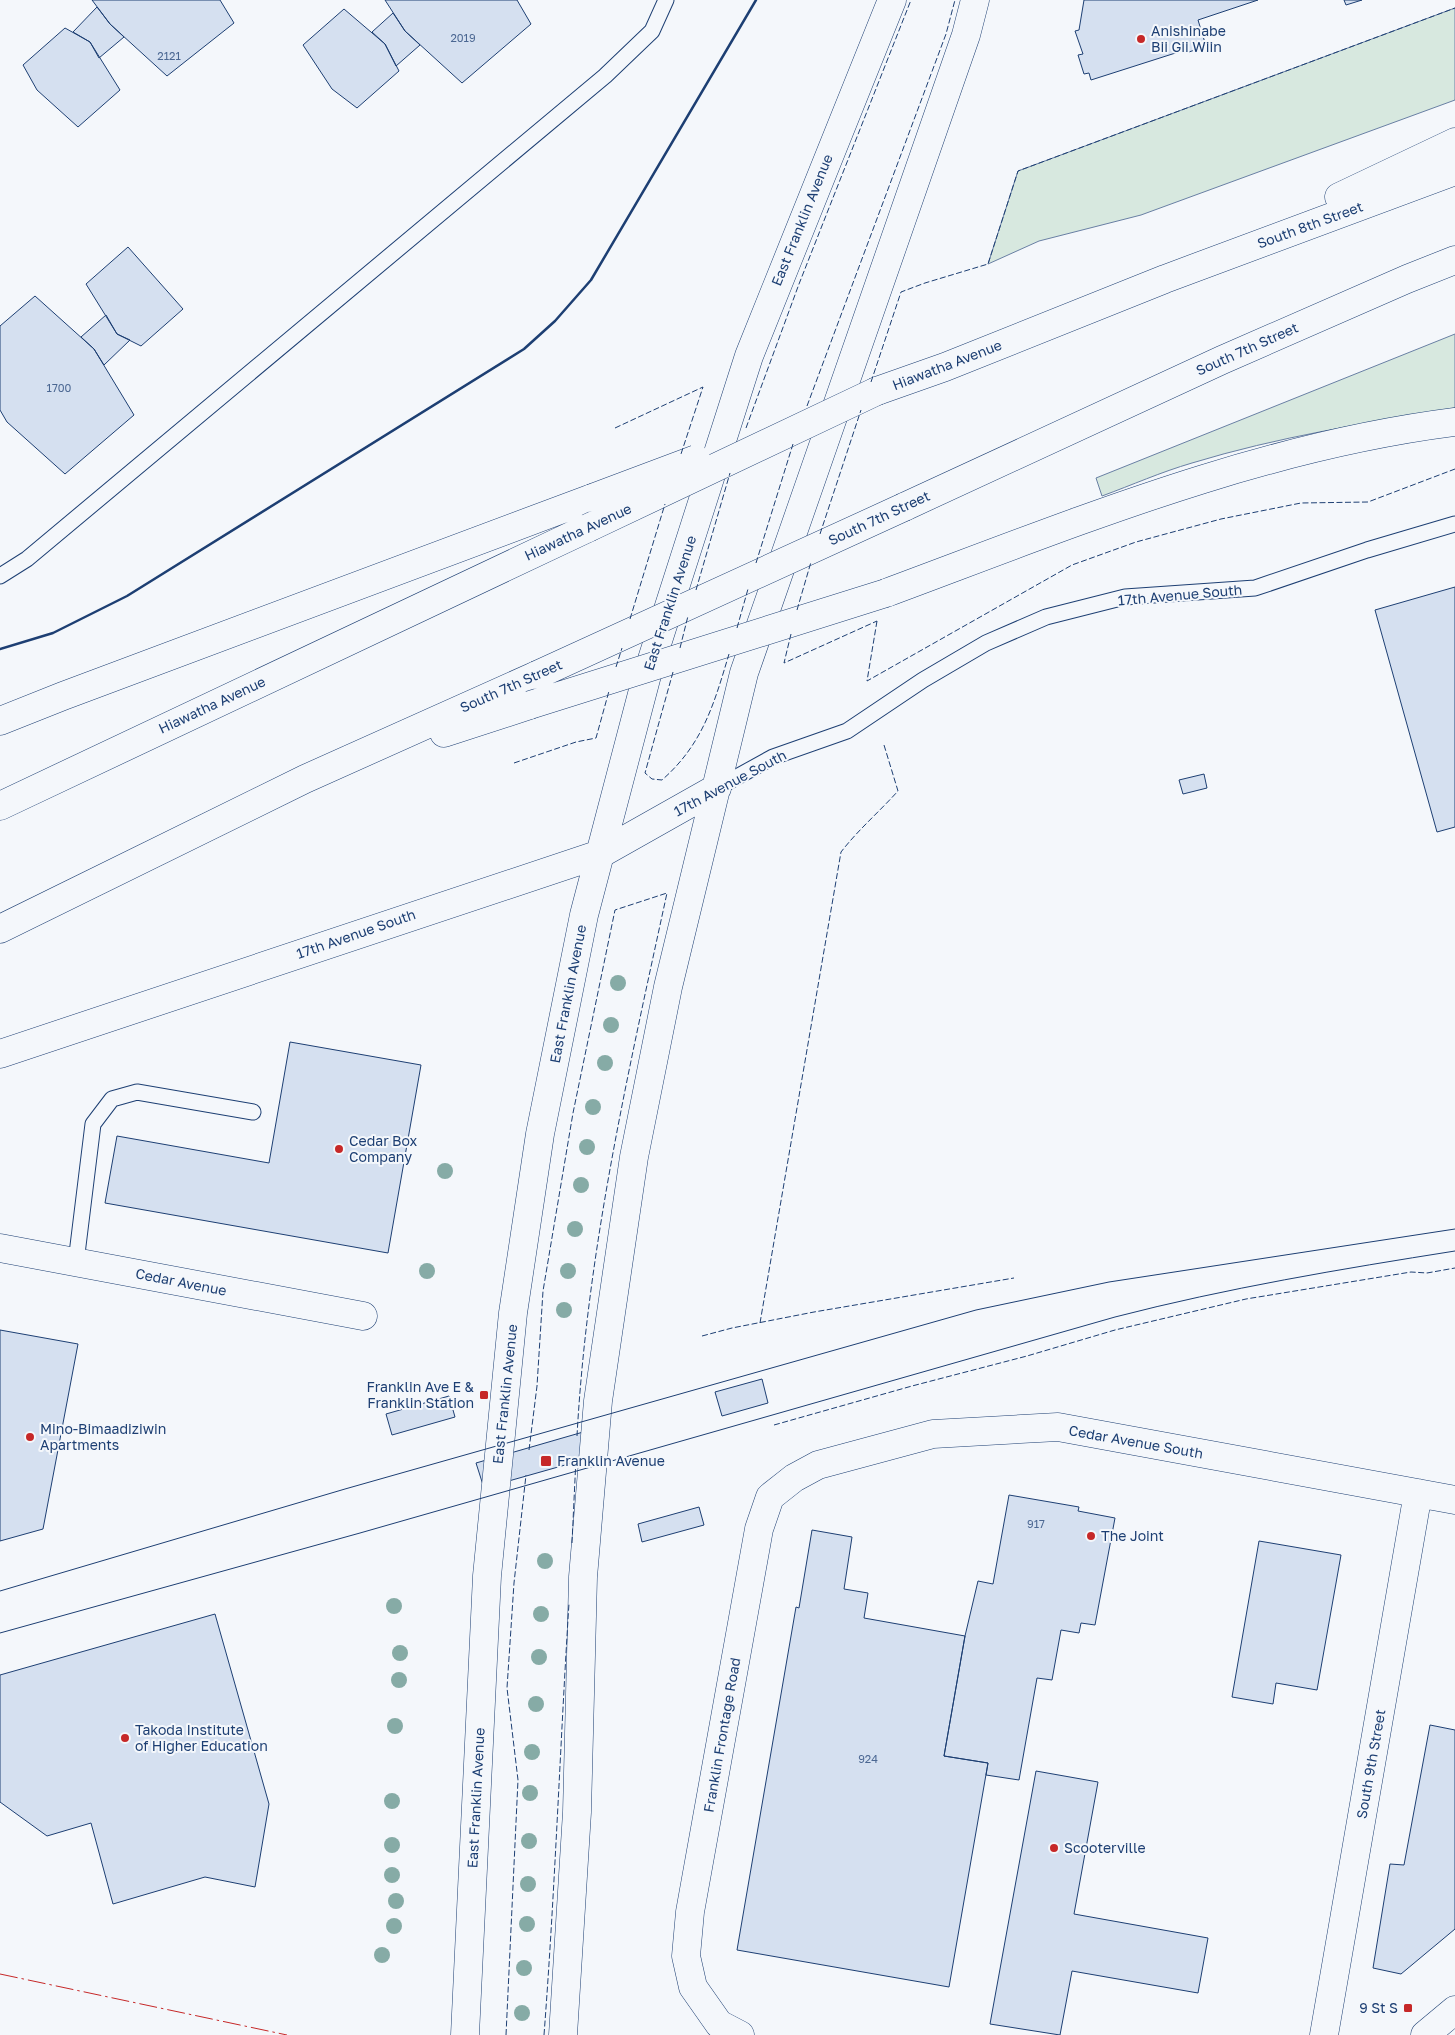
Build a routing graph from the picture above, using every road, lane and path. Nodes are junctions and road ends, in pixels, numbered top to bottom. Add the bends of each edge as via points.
1 (666, 0) edge
2 (892, 0) edge
3 (975, 0) edge
4 (1455, 142) edge
5 (1455, 171) edge
6 (1455, 260) edge
7 (1165, 279) junction
8 (878, 391) junction
9 (1455, 422) edge
10 (1455, 524) edge
11 (0, 576) edge
12 (0, 721) edge
13 (305, 779) junction
14 (717, 788) junction
15 (0, 806) edge
16 (600, 854) junction
17 (0, 929) edge
18 (0, 1054) edge
19 (253, 1112) dead end
20 (0, 1248) edge
21 (76, 1262) junction
22 (363, 1316) dead end
23 (818, 1465) joint
24 (1418, 1494) junction
25 (1455, 1500) edge
26 (1455, 2010) edge
27 (729, 2029) edge
28 (464, 2035) edge
29 (563, 2035) edge
30 (1324, 2035) edge
31 (1425, 2035) edge

1 - 11 lane via 652,31 605,76 28,559
2 - 16 main road, East Franklin Avenue via 749,356 647,676
3 - 14 main road via 966,36 744,673
4 - 7 main road
5 - 7 main road, South 8th Street
6 - 13 main road, South 7th Street, bridge via 1222,360
7 - 8 main road, Hiawatha Avenue
8 - 12 main road, bridge
8 - 15 main road, Hiawatha Avenue, bridge
9 - 13 main road, bridge via 1380,434 1256,463 1122,506 886,593
10 - 14 lane, 17th Avenue South via 1255,588 1125,597 1046,617 986,643 847,731 773,757
13 - 17 main road
14 - 16 main road, 17th Avenue South
14 - 29 main road via 668,987 634,1157 598,1401 583,1577 577,1812
16 - 18 main road, 17th Avenue South
16 - 28 main road, East Franklin Avenue via 584,915 540,1134 513,1313 487,1576
19 - 21 lane via 137,1092 112,1100 93,1124
20 - 21 main road, Cedar Avenue
21 - 22 main road, Cedar Avenue
23 - 24 main road, Cedar Avenue South via 933,1434 1058,1427
23 - 27 main road, Franklin Frontage Road via 770,1497 759,1529 692,1902 686,1956 693,1987
24 - 25 main road, Cedar Avenue South
24 - 30 main road, South 9th Street
26 - 31 main road

